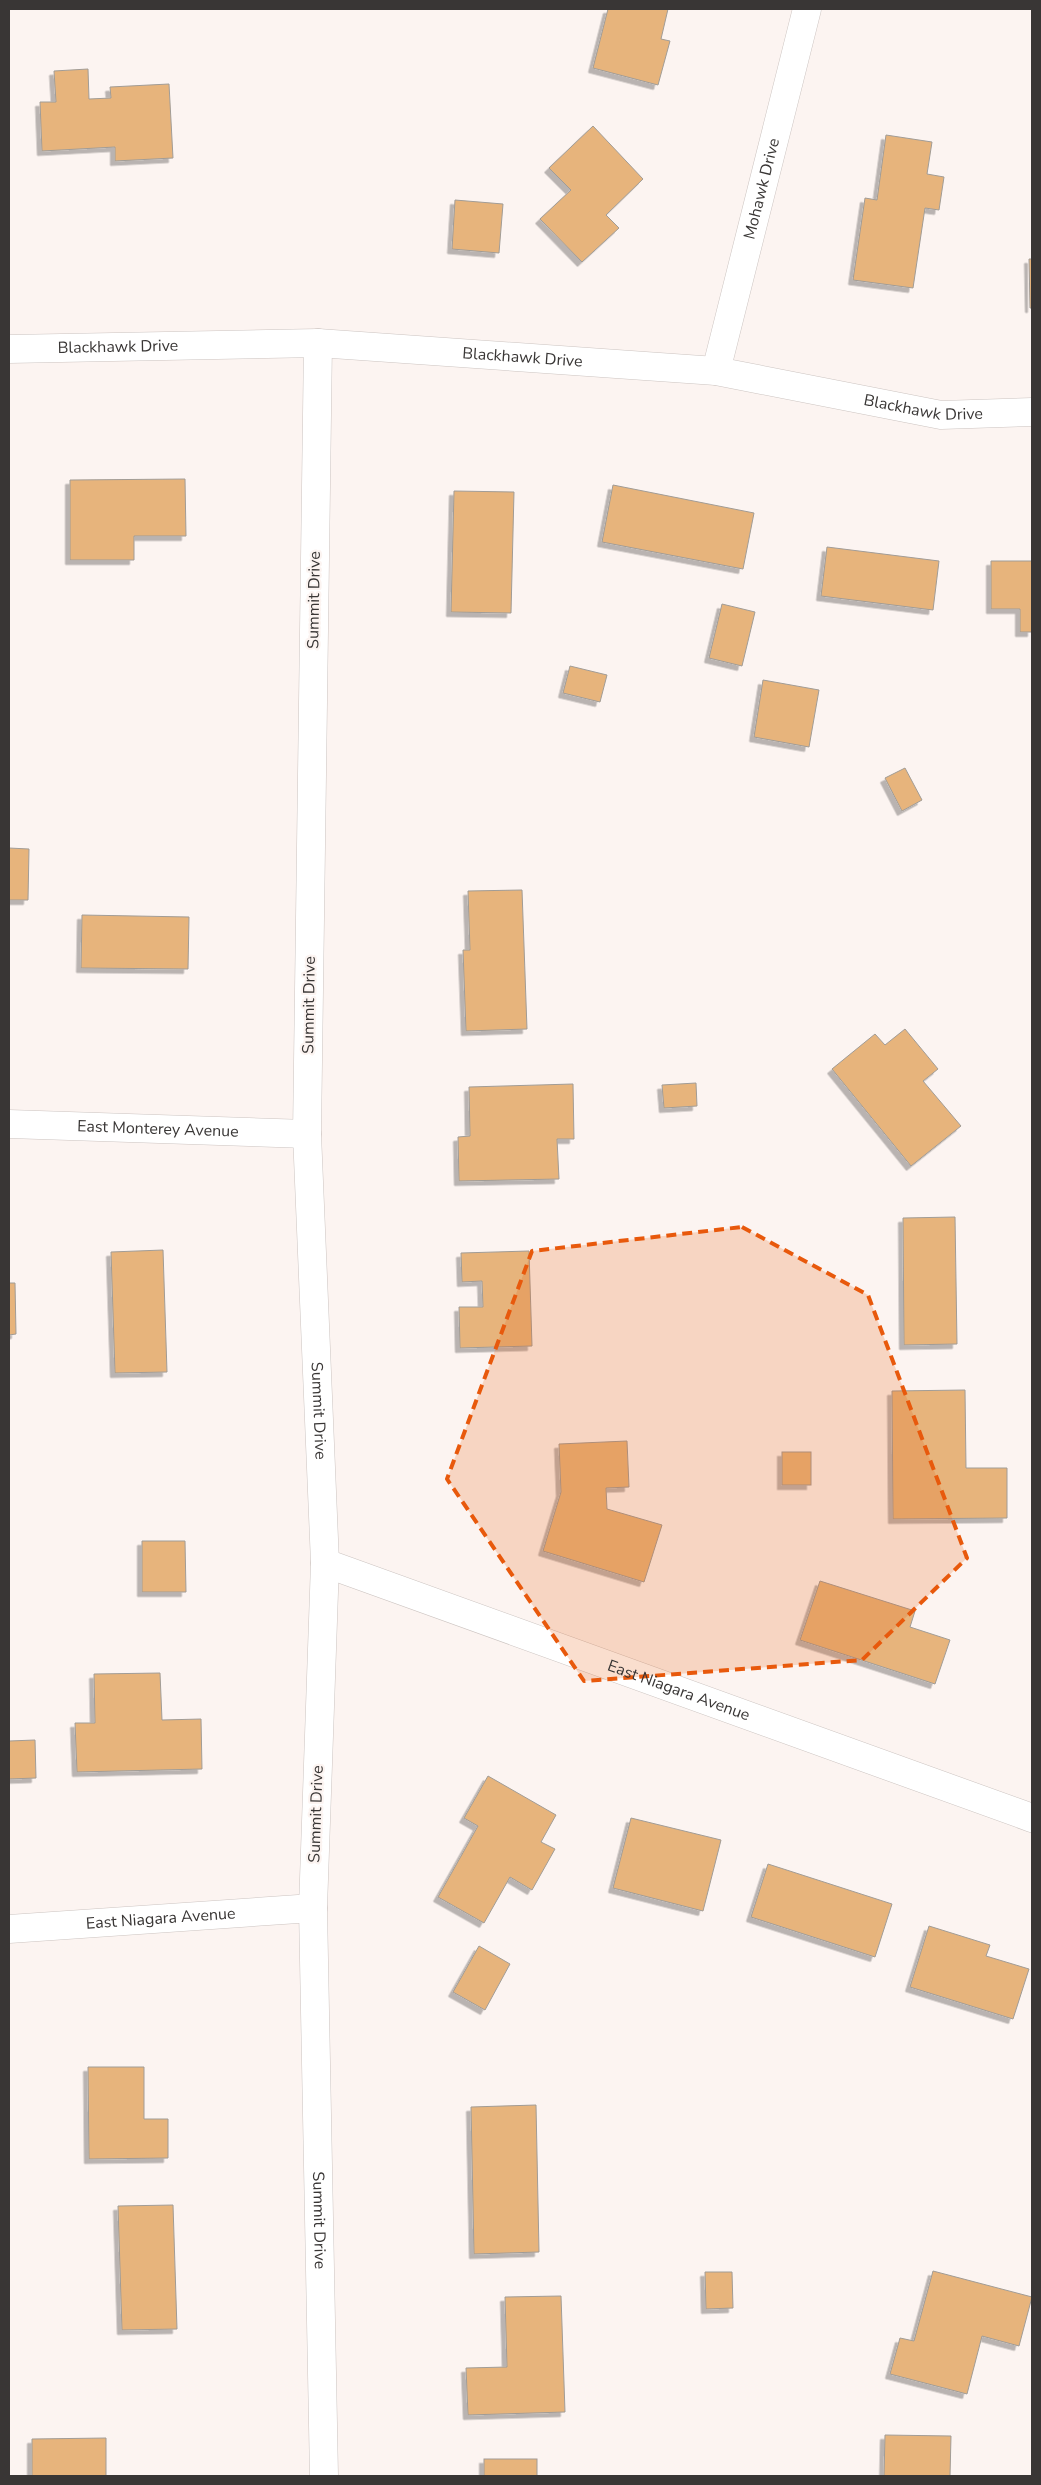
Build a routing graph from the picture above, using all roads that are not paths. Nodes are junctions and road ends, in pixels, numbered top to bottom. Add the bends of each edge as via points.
1 (807, 9) edge
2 (318, 343) junction
3 (9, 349) edge
4 (716, 370) junction
5 (1032, 412) edge
6 (9, 1124) edge
7 (307, 1134) junction
8 (326, 1563) junction
9 (1032, 1818) edge
10 (313, 1908) junction
11 (9, 1929) edge
12 (324, 2476) edge

1 - 4 street, Mohawk Drive
2 - 3 street, Blackhawk Drive
2 - 4 street, Blackhawk Drive
2 - 7 street, Summit Drive
4 - 5 street, Blackhawk Drive via 941,415
6 - 7 street, East Monterey Avenue
7 - 8 street, Summit Drive
8 - 9 street, East Niagara Avenue
8 - 10 street, Summit Drive
10 - 11 street, East Niagara Avenue
10 - 12 street, Summit Drive

